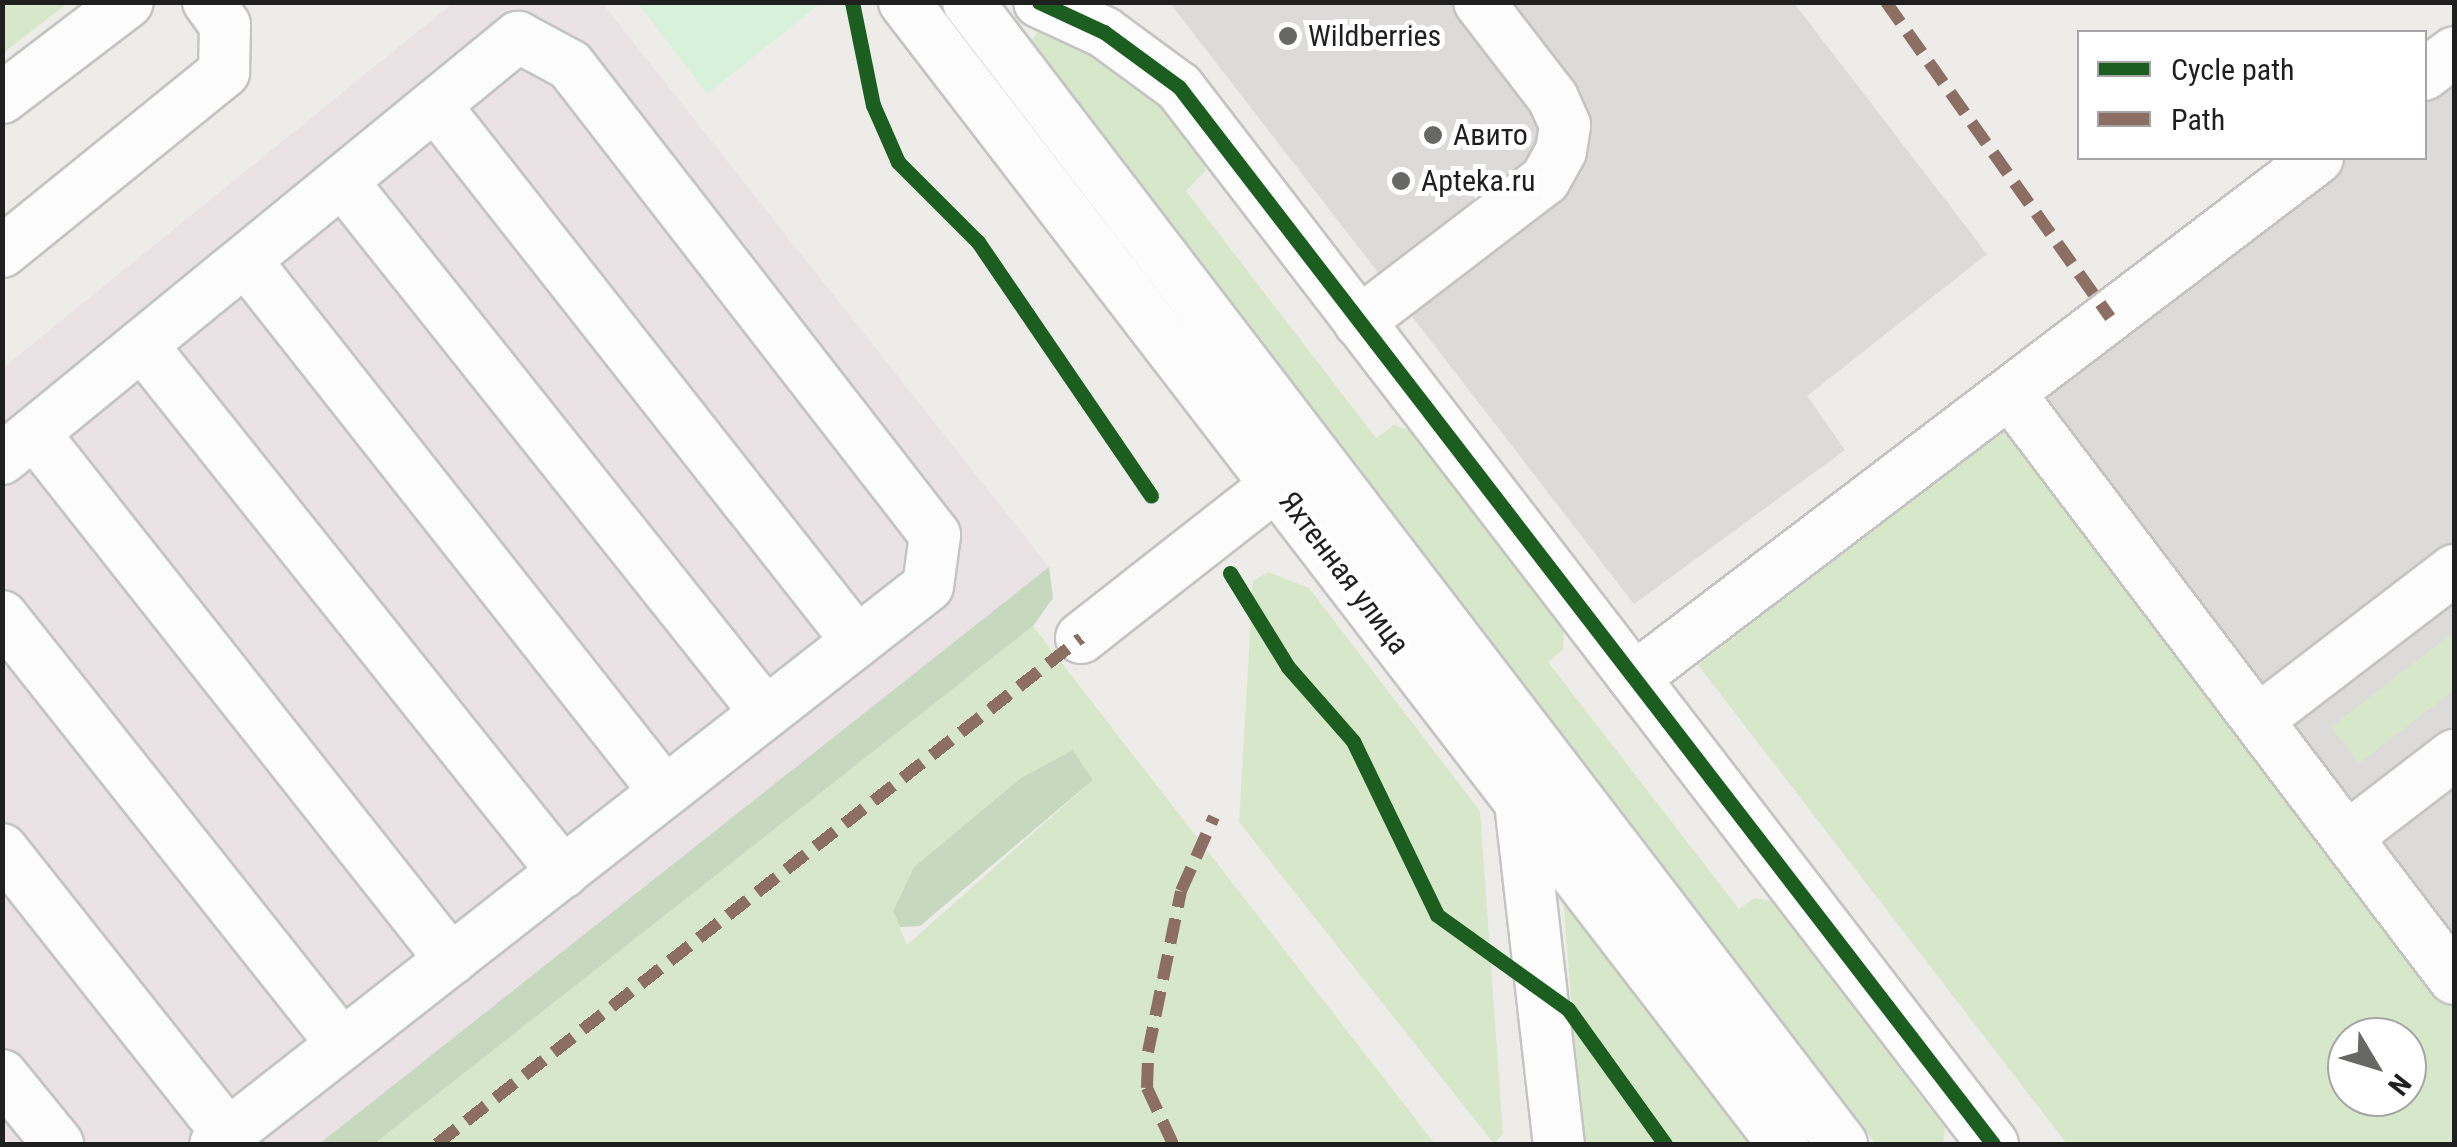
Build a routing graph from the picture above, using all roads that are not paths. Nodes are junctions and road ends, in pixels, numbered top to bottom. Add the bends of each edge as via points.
1 (128, 2) edge
2 (208, 2) edge
3 (904, 2) edge
4 (968, 2) edge
5 (1039, 2) edge
6 (1480, 2) edge
7 (2454, 52) edge
8 (2427, 73) edge
9 (2, 98) edge
10 (435, 106) junction
11 (2315, 160) edge
12 (342, 181) junction
13 (2, 252) edge
14 (246, 260) junction
15 (1360, 322) junction
16 (142, 345) junction
17 (2010, 394) junction
18 (18, 446) edge
19 (1276, 485) junction
20 (2454, 570) edge
21 (2, 616) edge
22 (1081, 638) dead end
23 (857, 642) junction
24 (1634, 678) junction
25 (766, 713) junction
26 (2258, 720) junction
27 (2454, 755) edge
28 (665, 792) junction
29 (1520, 803) junction
30 (2347, 837) junction
31 (2, 849) edge
32 (563, 872) junction
33 (451, 960) junction
34 (2454, 979) edge
35 (342, 1044) junction
36 (2, 1075) edge
37 (222, 1139) edge
38 (58, 1144) edge
39 (1559, 1144) edge
40 (1783, 1144) edge
41 (1842, 1144) edge
42 (1992, 1144) edge

1 - 9 street
2 - 13 street via 225,24 224,72
3 - 19 street, Яхтенная улица
4 - 41 street, Яхтенная улица
5 - 15 street via 1104,32 1179,87
6 - 15 street via 1552,98 1565,125 1561,151 1545,180
7 - 8 street
10 - 12 street
10 - 23 street
10 - 23 street via 518,37 570,66 936,534 928,586
11 - 17 street
12 - 14 street
12 - 25 street
14 - 16 street
14 - 28 street
15 - 24 street
16 - 18 street
16 - 32 street
17 - 24 street
17 - 26 street
18 - 33 street
19 - 22 street
19 - 29 street, Яхтенная улица
20 - 26 street
21 - 35 street
23 - 25 street
24 - 42 street
25 - 28 street
26 - 30 street
27 - 30 street
28 - 32 street
29 - 39 street
29 - 40 street, Яхтенная улица
30 - 34 street
31 - 37 street
32 - 33 street
33 - 35 street
35 - 37 street
36 - 38 street

